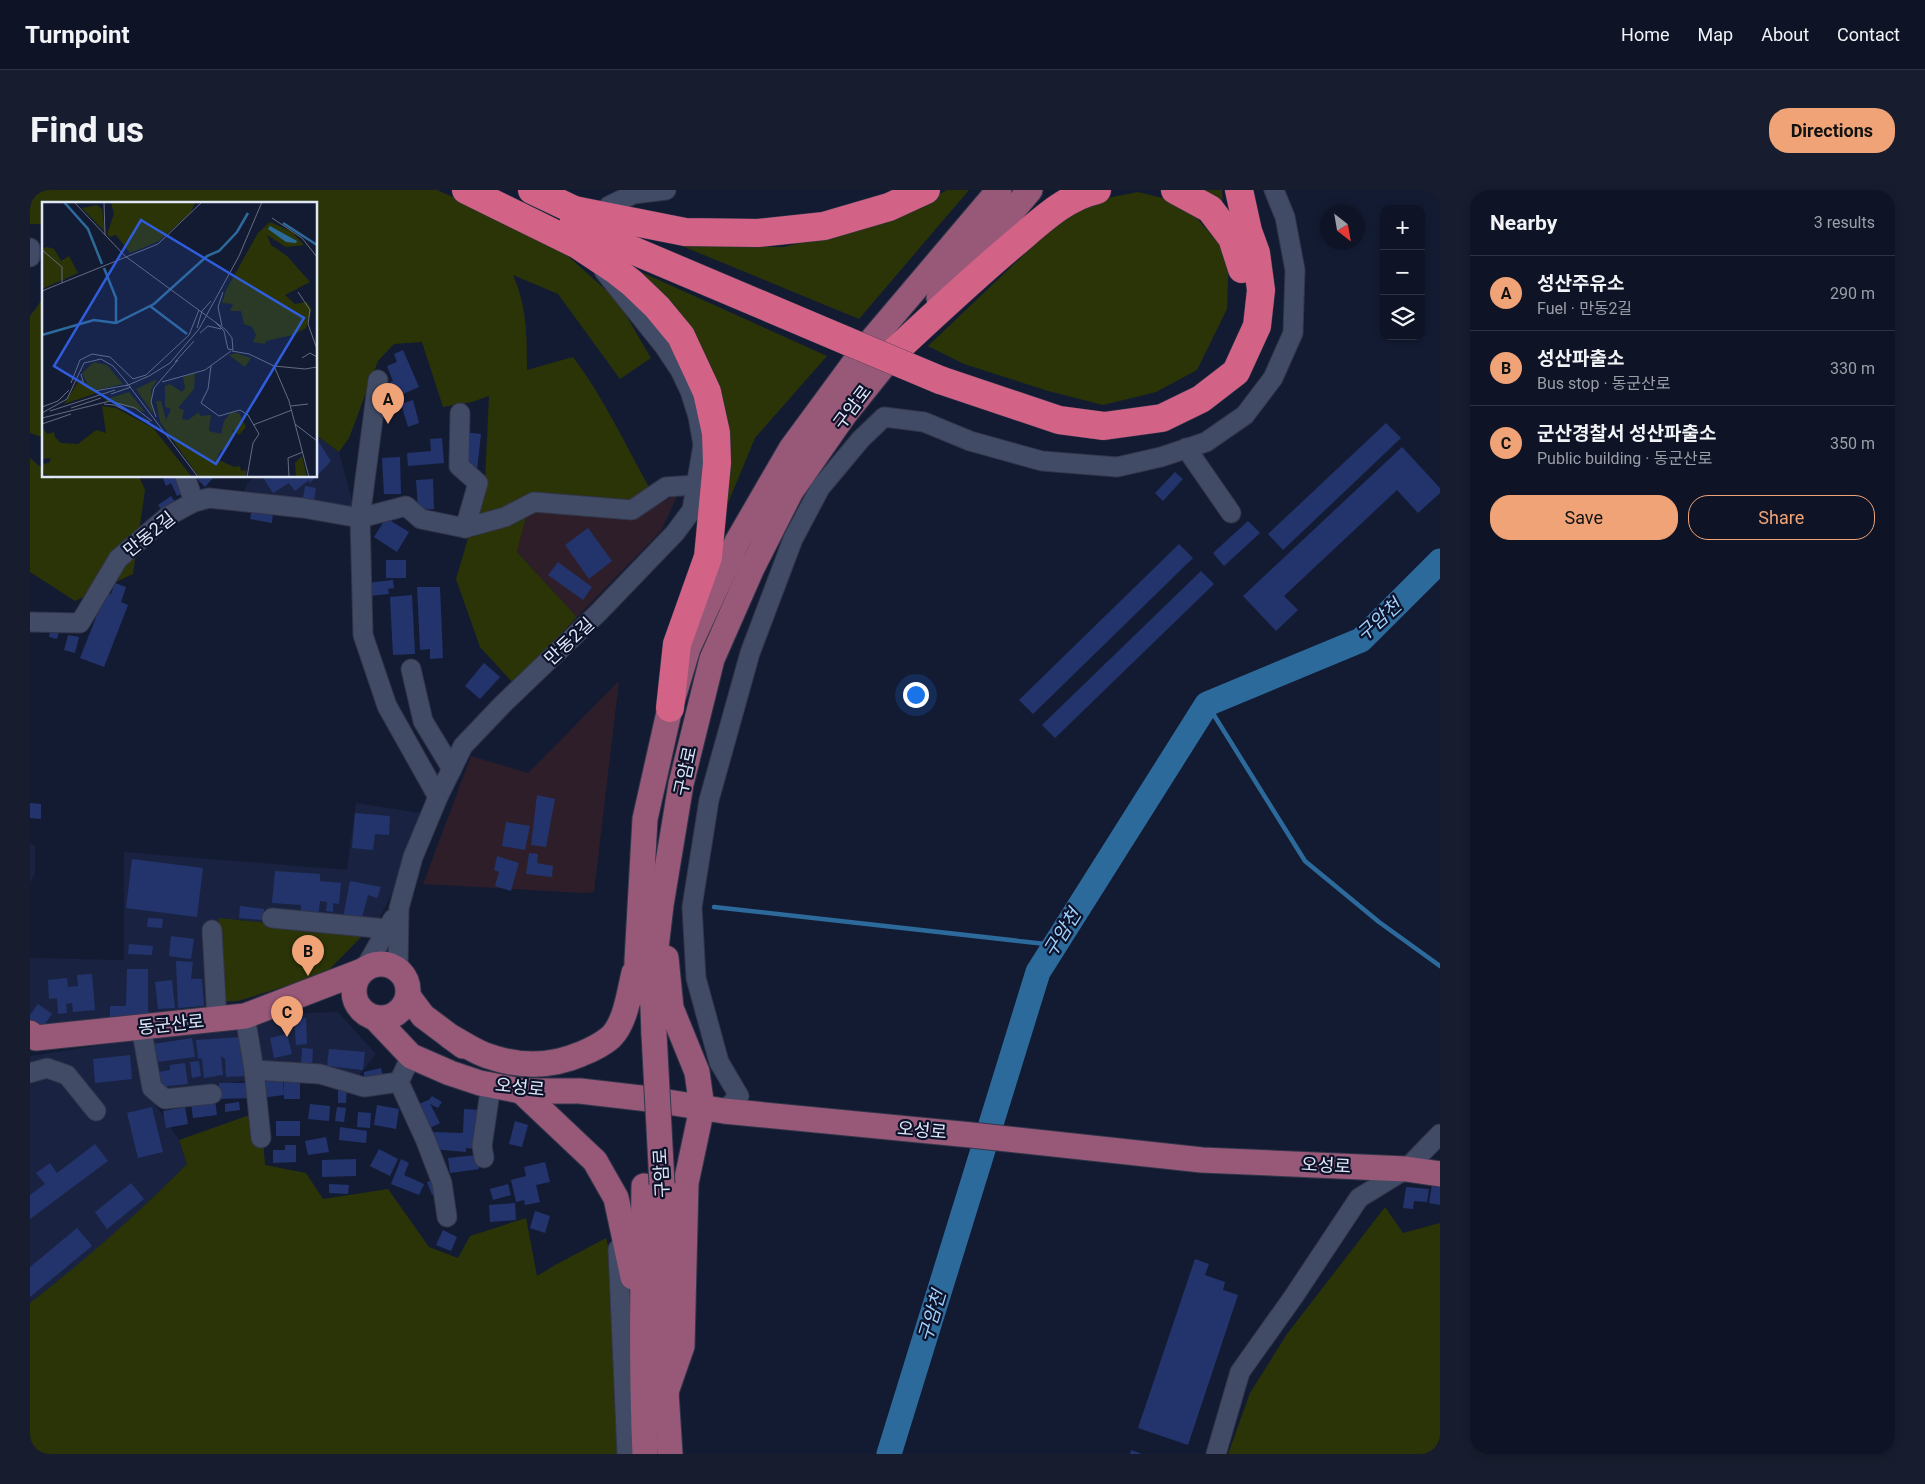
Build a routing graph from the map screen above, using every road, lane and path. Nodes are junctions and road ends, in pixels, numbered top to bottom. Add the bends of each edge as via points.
1 (466, 190) edge
2 (494, 190) edge
3 (532, 190) edge
4 (666, 190) edge
5 (926, 190) edge
6 (999, 190) edge
7 (1030, 190) edge
8 (1097, 190) edge
9 (1175, 190) edge
10 (1239, 190) edge
11 (1274, 190) edge
12 (609, 206) dead end
13 (574, 210) junction
14 (30, 248) edge
15 (583, 256) dead end
16 (30, 257) edge
17 (851, 336) junction
18 (893, 353) junction
19 (943, 374) junction
20 (378, 380) dead end
21 (460, 413) dead end
22 (1186, 448) junction
23 (186, 478) edge
24 (696, 485) junction
25 (194, 502) junction
26 (1231, 513) dead end
27 (360, 518) junction
28 (465, 528) junction
29 (30, 622) edge
30 (411, 669) dead end
31 (670, 708) junction
32 (452, 769) junction
33 (438, 797) junction
34 (662, 905) junction
35 (399, 908) junction
36 (272, 918) dead end
37 (387, 929) junction
38 (212, 930) dead end
39 (637, 961) junction
40 (363, 969) junction
41 (398, 969) junction
42 (308, 992) junction
43 (408, 996) junction
44 (365, 1010) junction
45 (245, 1016) junction
46 (423, 1016) junction
47 (217, 1019) junction
48 (141, 1027) junction
49 (646, 1035) junction
50 (32, 1037) edge
51 (451, 1037) junction
52 (411, 1056) junction
53 (254, 1070) junction
54 (30, 1073) edge
55 (399, 1082) junction
56 (492, 1085) junction
57 (521, 1091) junction
58 (580, 1091) junction
59 (212, 1094) dead end
60 (713, 1109) junction
61 (96, 1111) dead end
62 (1440, 1134) edge
63 (261, 1138) dead end
64 (484, 1158) dead end
65 (1406, 1169) junction
66 (1440, 1174) edge
67 (653, 1185) junction
68 (616, 1198) junction
69 (447, 1217) dead end
70 (642, 1315) junction
71 (666, 1392) junction
72 (627, 1454) edge
73 (645, 1454) edge
74 (670, 1454) edge
75 (1216, 1454) edge

1 - 31 highway via 578,245 632,283 681,336 707,392 716,433 717,463 708,557 677,644
2 - 17 highway via 606,240
3 - 13 highway
4 - 12 street via 633,194
5 - 13 highway via 889,207 824,226 758,233 685,232
6 - 31 main road, 구암로 via 866,347 791,450 737,542 688,648
7 - 18 main road, 구암로
8 - 18 highway via 1081,193 1050,213
9 - 19 highway via 1210,209 1232,238 1247,282 1246,314 1233,351 1211,374 1181,393 1143,408 1095,412 1048,404
10 - 19 highway via 1256,254 1261,290 1257,326 1236,372 1201,399 1162,418 1104,426 1059,420 1002,402
11 - 22 street via 1286,217 1295,270 1293,333 1273,378 1245,415 1206,442
13 - 17 highway
14 - 16 street
15 - 24 street, 만동2길 via 603,269 680,370 698,416 702,445
17 - 19 highway
18 - 34 main road, 구암로 via 844,415 791,491 752,568 712,659 681,784
20 - 27 street
21 - 28 street via 459,466 478,483
22 - 26 street
22 - 60 street via 1117,467 1042,461 970,441 924,422 884,417 820,488 793,539 750,654 709,800 692,907 696,978 719,1062 739,1096
23 - 25 street
24 - 28 street, 만동2길 via 666,486 632,510 534,502 505,517
24 - 32 street, 만동2길 via 692,510 675,533 463,746
25 - 27 street, 만동2길 via 209,498
25 - 29 street, 만동2길 via 168,516 118,559 80,623
27 - 28 street, 만동2길 via 406,506 421,519
27 - 33 street via 363,635 388,706
30 - 32 street via 422,721
31 - 39 main road, 구암로 via 646,819
32 - 33 street, 만동2길
33 - 35 street, 만동2길 via 414,857
34 - 49 main road, 구암로
34 - 60 main road via 671,1008
35 - 37 street
35 - 41 street
36 - 37 street
37 - 40 street
38 - 47 street
39 - 49 main road, 구암로
39 - 51 main road via 622,1020 611,1037 577,1056 554,1063 519,1064 487,1056
40 - 41 main road via 387,964
40 - 42 main road, 동군산로
40 - 44 main road via 356,978 353,994
41 - 43 main road via 408,986
42 - 44 main road via 342,998
42 - 45 main road, 동군산로
43 - 44 main road via 399,1011 384,1018
43 - 46 main road
44 - 52 main road
45 - 47 main road, 동군산로
45 - 53 street
46 - 51 main road
46 - 52 main road
47 - 48 main road, 동군산로
48 - 50 main road, 동군산로
48 - 59 street via 152,1088 165,1099
49 - 67 main road, 구암로, bridge
51 - 58 main road via 512,1078
52 - 55 street
52 - 56 main road, 오성로 via 450,1073
53 - 55 street via 320,1074 364,1087
53 - 63 street
54 - 61 street via 46,1068 67,1075
55 - 69 street via 442,1183
56 - 57 main road, 오성로
56 - 64 street via 482,1146
57 - 58 main road, 오성로
57 - 68 main road via 594,1161
58 - 60 main road, 오성로
60 - 65 main road, 오성로 via 1202,1160
60 - 71 main road via 686,1183 682,1346
62 - 65 street
65 - 66 main road, 오성로
65 - 75 street via 1359,1198 1240,1372
67 - 70 main road, 구암로
67 - 71 main road, 구암로 via 666,1329
68 - 70 main road
68 - 72 street
70 - 73 main road, 구암로
71 - 74 main road, 구암로

